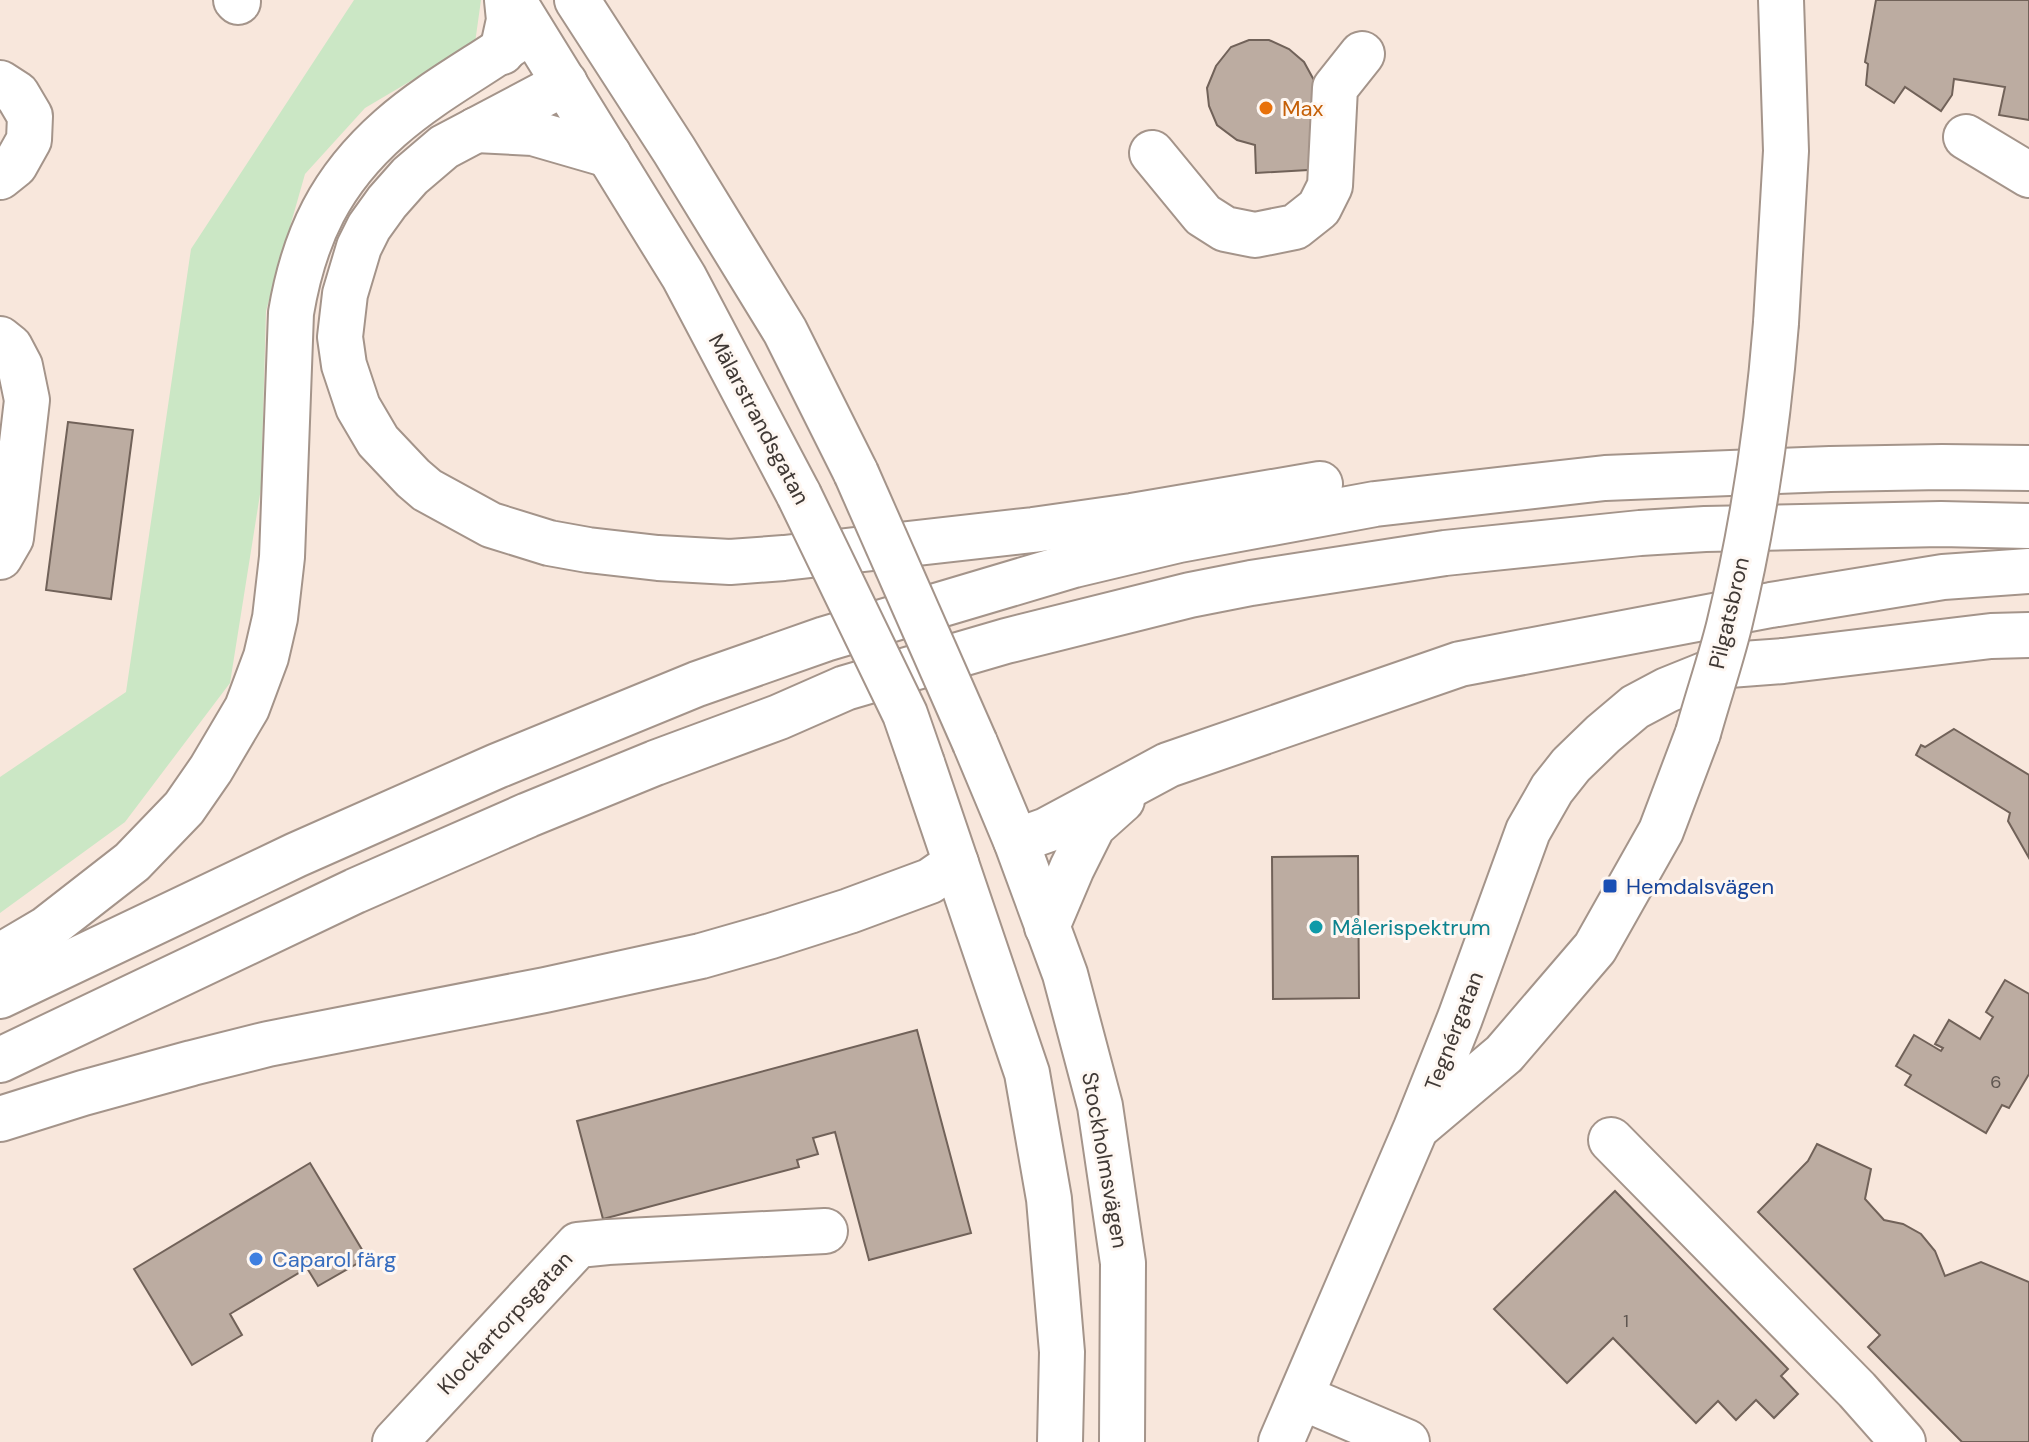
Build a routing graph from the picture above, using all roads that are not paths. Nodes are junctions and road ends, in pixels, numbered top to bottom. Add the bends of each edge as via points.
1 (1781, 0) edge
2 (579, 3) edge
3 (513, 20) edge
4 (1362, 54) dead end
5 (614, 55) junction
6 (0, 83) edge
7 (565, 83) junction
8 (476, 130) junction
9 (1966, 137) dead end
10 (1152, 153) dead end
11 (609, 155) junction
12 (2029, 175) edge
13 (0, 177) edge
14 (0, 339) edge
15 (2029, 468) edge
16 (1375, 504) junction
17 (2029, 526) edge
18 (0, 557) edge
19 (2029, 571) edge
20 (2029, 635) edge
21 (1146, 777) junction
22 (1016, 841) junction
23 (956, 863) junction
24 (1047, 927) junction
25 (0, 956) edge
26 (0, 996) edge
27 (0, 1060) edge
28 (0, 1119) edge
29 (1416, 1128) junction
30 (1611, 1140) dead end
31 (825, 1231) dead end
32 (1301, 1397) junction
33 (1884, 1438) edge
34 (395, 1442) edge
35 (1060, 1442) edge
36 (1122, 1442) edge
37 (1281, 1442) edge
38 (1407, 1442) edge

1 - 29 main road, Pilgatsbron, bridge via 1786,151 1771,393 1729,626 1698,733 1661,831 1595,948 1504,1054
2 - 3 main road
2 - 5 main road
3 - 7 main road, Mälarstrandsgatan
3 - 25 main road via 374,144 339,184 315,225 291,313 275,618 247,708 184,808 132,862 46,929
4 - 10 main road via 1335,88 1330,186 1319,208 1295,227 1255,235 1225,229 1203,215
5 - 7 main road
5 - 22 main road, bridge via 785,331 856,473
6 - 13 main road via 17,94 30,116 29,140 15,165
7 - 8 main road
7 - 11 main road, Mälarstrandsgatan
8 - 11 main road via 533,133
8 - 16 main road via 444,147 410,176 369,227 345,294 340,337 358,407 378,441 427,490 491,525 588,550 730,562 1033,530 1320,484
9 - 12 main road
11 - 23 main road, Mälarstrandsgatan, bridge via 684,277 799,495 905,714
14 - 18 main road via 20,366 27,400 11,538
15 - 16 main road via 1846,468 1605,478
16 - 26 main road via 1074,565 776,655 497,766
17 - 27 main road via 1705,529 1445,553 1190,595 1006,641 845,688 528,815
19 - 21 main road via 1943,577 1786,602 1460,664
20 - 29 main road, Tegnérgatan via 1729,665 1635,707 1571,765 1528,831
21 - 22 main road
21 - 24 main road via 1093,826
22 - 23 main road
22 - 24 main road, Stockholmsvägen
23 - 28 main road via 930,881 849,911 701,956 268,1044
23 - 35 main road via 1030,1087 1051,1215 1062,1352
24 - 36 main road, Stockholmsvägen via 1100,1106 1123,1263
29 - 32 main road, Tegnérgatan
30 - 33 main road via 1857,1390
31 - 34 main road, Klockartorpsgatan via 578,1245
32 - 37 main road, Tegnérgatan
32 - 38 main road

